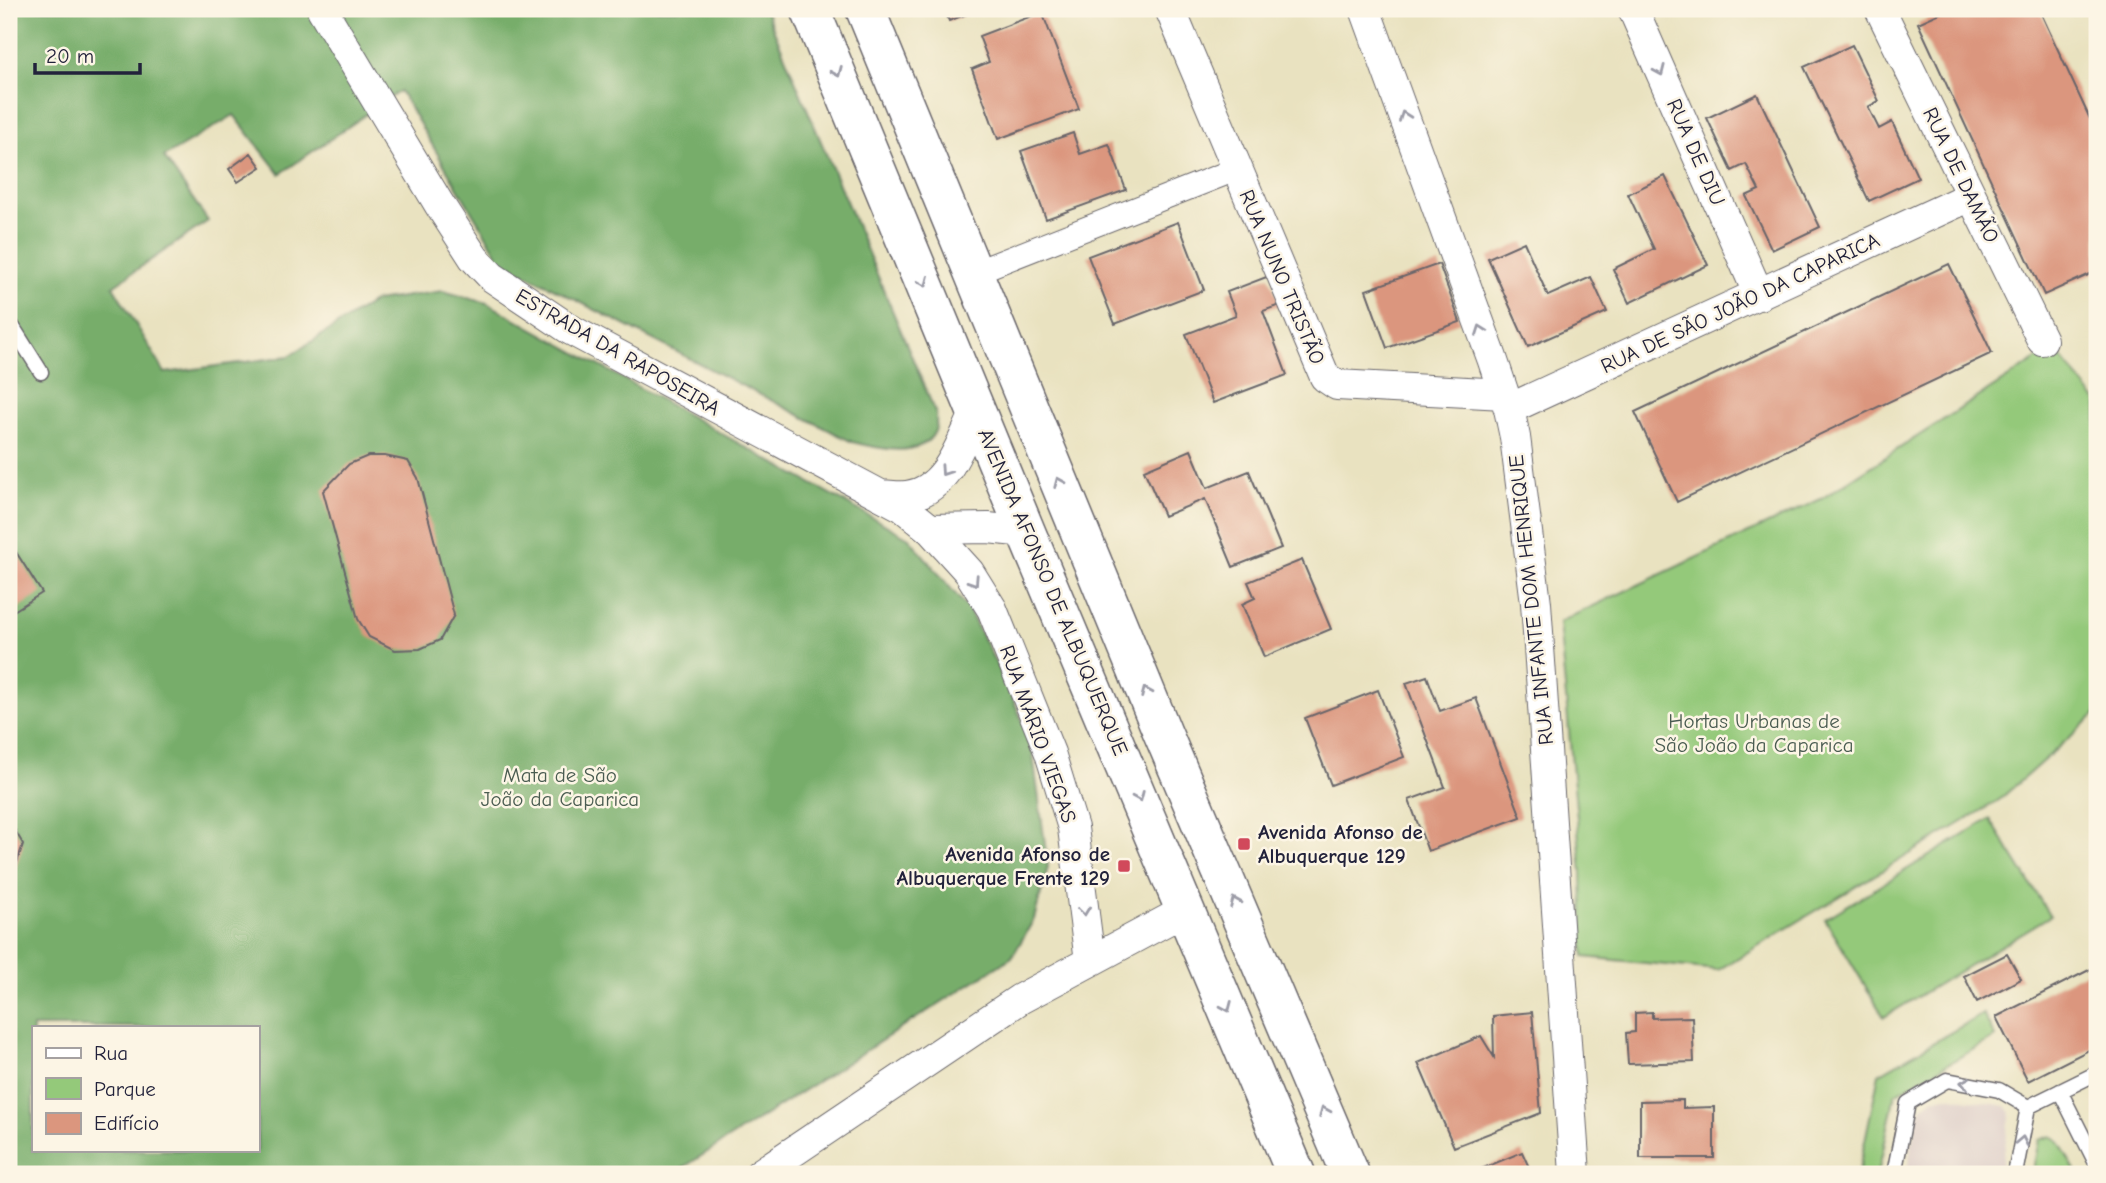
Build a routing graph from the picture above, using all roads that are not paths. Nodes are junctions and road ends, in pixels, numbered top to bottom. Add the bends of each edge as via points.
1 (322, 9) edge
2 (810, 9) edge
3 (865, 9) edge
4 (1170, 9) edge
5 (1365, 9) edge
6 (1633, 9) edge
7 (1880, 9) edge
8 (1237, 169) junction
9 (1971, 196) junction
10 (972, 273) junction
11 (1759, 295) junction
12 (9, 321) edge
13 (2042, 340) dead end
14 (41, 372) dead end
15 (1506, 402) junction
16 (977, 410) junction
17 (878, 495) junction
18 (930, 529) junction
19 (1026, 532) junction
20 (1186, 910) junction
21 (1090, 961) junction
22 (2097, 1073) edge
23 (2060, 1091) junction
24 (2028, 1107) junction
25 (796, 1165) edge
26 (2097, 1165) edge
27 (760, 1174) edge
28 (1296, 1174) edge
29 (1350, 1174) edge
30 (1575, 1174) edge
31 (1894, 1174) edge
32 (2015, 1174) edge

1 - 17 street, ESTRADA DA RAPOSEIRA via 432,193 474,258 492,277 571,330
2 -> 16 main road, AVENIDA AFONSO DE ALBUQUERQUE
3 - 10 main road
4 - 8 street, RUA NUNO TRISTÃO
15 -> 5 street, RUA INFANTE DOM HENRIQUE
6 -> 11 street, RUA DE DIU
7 - 9 street, RUA DE DAMÃO
8 - 10 street
8 - 15 street, RUA NUNO TRISTÃO via 1325,377 1337,385
9 - 11 street, RUA DE SÃO JOÃO DA CAPARICA
9 - 13 street, RUA DE DAMÃO
29 -> 10 main road
11 - 15 street, RUA DE SÃO JOÃO DA CAPARICA
12 - 14 lane
15 - 30 street, RUA INFANTE DOM HENRIQUE via 1515,438 1536,603
16 -> 17 street, ESTRADA DA RAPOSEIRA via 939,481 907,496
16 - 19 main road, AVENIDA AFONSO DE ALBUQUERQUE
17 - 18 street, ESTRADA DA RAPOSEIRA via 903,507
18 - 19 street
18 -> 21 street, RUA MÁRIO VIEGAS via 969,572 992,609 1050,753 1073,828
19 -> 20 main road, AVENIDA AFONSO DE ALBUQUERQUE
20 - 21 street
20 -> 28 main road, AVENIDA AFONSO DE ALBUQUERQUE
21 - 25 street via 1020,999
22 - 23 lane
23 - 24 lane
23 - 26 lane
24 -> 31 lane via 1999,1090 1947,1080 1908,1104
32 -> 24 lane
25 - 27 street

